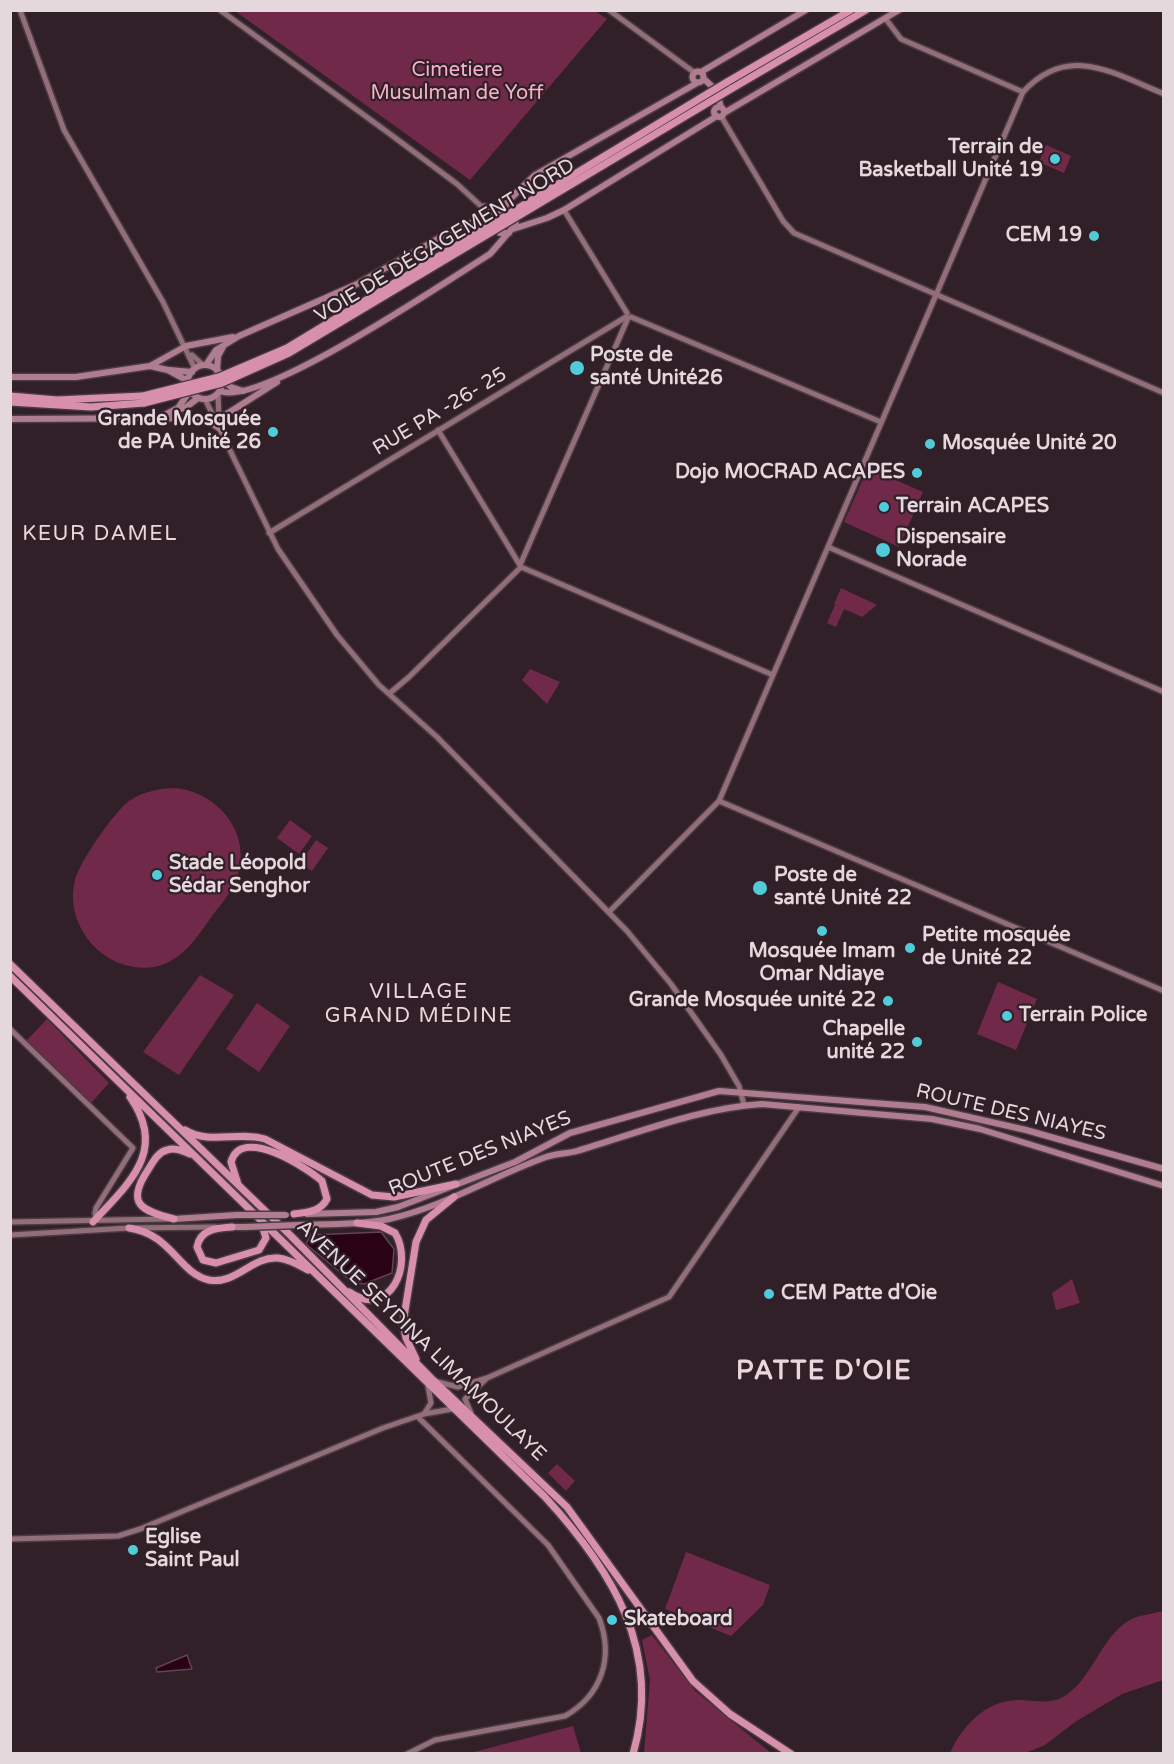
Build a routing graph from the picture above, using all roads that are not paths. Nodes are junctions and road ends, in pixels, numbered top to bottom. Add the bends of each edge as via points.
1 (20, 10) edge
2 (220, 10) edge
3 (609, 10) edge
4 (806, 10) edge
5 (851, 10) edge
6 (866, 10) edge
7 (899, 10) edge
8 (885, 18) junction
9 (698, 77) junction
10 (729, 85) junction
11 (1023, 92) junction
12 (1164, 94) edge
13 (720, 111) junction
14 (484, 208) junction
15 (564, 210) junction
16 (504, 212) junction
17 (479, 221) junction
18 (516, 221) junction
19 (533, 223) junction
20 (495, 224) junction
21 (511, 231) junction
22 (494, 250) junction
23 (935, 296) junction
24 (628, 316) junction
25 (239, 336) junction
26 (225, 344) junction
27 (187, 348) junction
28 (205, 365) junction
29 (150, 366) junction
30 (168, 370) junction
31 (193, 370) junction
32 (217, 371) junction
33 (10, 377) edge
34 (284, 377) junction
35 (222, 380) junction
36 (188, 381) junction
37 (190, 391) junction
38 (244, 391) junction
39 (219, 392) junction
40 (1164, 393) edge
41 (10, 396) edge
42 (144, 399) junction
43 (202, 399) junction
44 (10, 402) edge
45 (175, 410) junction
46 (164, 416) junction
47 (10, 419) edge
48 (881, 422) junction
49 (221, 427) junction
50 (438, 430) junction
51 (269, 533) junction
52 (828, 547) junction
53 (520, 566) junction
54 (773, 675) junction
55 (1164, 692) edge
56 (390, 693) junction
57 (720, 801) junction
58 (609, 912) junction
59 (10, 964) edge
60 (10, 976) edge
61 (1164, 991) edge
62 (10, 1029) edge
63 (118, 1081) junction
64 (741, 1092) junction
65 (744, 1105) junction
66 (799, 1107) junction
67 (172, 1120) junction
68 (196, 1157) junction
69 (1164, 1169) edge
70 (456, 1184) junction
71 (1164, 1186) edge
72 (240, 1189) junction
73 (454, 1197) junction
74 (290, 1214) junction
75 (174, 1219) junction
76 (260, 1219) junction
77 (95, 1220) junction
78 (10, 1222) edge
79 (357, 1223) junction
80 (232, 1227) junction
81 (129, 1228) junction
82 (10, 1235) edge
83 (315, 1273) junction
84 (333, 1280) junction
85 (421, 1369) junction
86 (487, 1378) junction
87 (429, 1382) junction
88 (452, 1409) junction
89 (421, 1416) junction
90 (477, 1423) junction
91 (10, 1539) edge
92 (756, 1732) junction
93 (406, 1754) edge
94 (633, 1754) edge
95 (782, 1754) edge
96 (791, 1754) edge

1 - 27 street via 64,130
2 - 14 street
3 - 9 street
4 - 9 main road
5 - 10 highway, VOIE DE DÉGAGEMENT NORD
6 - 10 highway, VOIE DE DÉGAGEMENT NORD
7 - 8 main road
8 - 11 street via 901,39
8 - 13 main road via 733,108
9 - 13 main road via 714,92
9 - 16 main road via 670,100 535,175
10 - 42 highway, VOIE DE DÉGAGEMENT NORD, bridge via 289,353 222,382
11 - 12 street via 1041,76 1078,63
11 - 23 street
13 - 15 main road
13 - 23 street via 790,230
14 - 16 street
14 - 17 main road
14 - 20 street
15 - 19 main road
15 - 24 street
16 - 18 main road
16 - 20 main road
17 - 20 main road
17 - 25 main road via 440,237 357,284
18 - 19 main road
18 - 21 main road
19 - 21 main road
20 - 21 main road
20 - 22 main road
21 - 22 main road
22 - 34 main road via 388,318
23 - 40 street
23 - 48 street
24 - 48 street
24 - 50 street, RUE PA -26- 25
24 - 53 street
25 - 26 main road
25 - 27 main road
26 - 28 main road
26 - 32 main road via 218,356
27 - 28 street
27 - 29 main road
27 - 31 street
28 - 31 main road
28 - 32 main road
29 - 30 main road
29 - 33 main road via 76,377
30 - 31 main road
30 - 36 main road
31 - 36 main road
32 - 35 main road
34 - 38 main road
34 - 49 main road via 225,415
35 - 38 main road
35 - 39 main road
36 - 37 main road
37 - 43 main road
37 - 45 main road
38 - 39 main road
39 - 43 main road
39 - 49 street
41 - 42 highway, VOIE DE DÉGAGEMENT NORD
42 - 44 highway, VOIE DE DÉGAGEMENT NORD via 91,407
43 - 45 main road
43 - 49 street
45 - 46 main road
46 - 47 main road
46 - 49 main road via 202,418
48 - 52 street
49 - 51 street
50 - 51 street, RUE PA -26- 25
50 - 53 street
51 - 56 street via 337,635
52 - 54 street
52 - 55 street
53 - 54 street
53 - 56 street
54 - 57 street
56 - 58 street
57 - 58 street
57 - 61 street
58 - 64 street via 671,984 721,1055
59 - 67 highway, AVENUE SEYDINA LIMAMOULAYE
60 - 63 highway, AVENUE SEYDINA LIMAMOULAYE
62 - 77 street via 133,1148 96,1208
63 - 68 highway, AVENUE SEYDINA LIMAMOULAYE
63 - 77 highway via 143,1120 147,1146 139,1166 117,1198
64 - 65 street
64 - 69 main road, ROUTE DES NIAYES via 933,1108
64 - 70 main road, ROUTE DES NIAYES via 708,1093 570,1133 515,1162
65 - 66 main road, ROUTE DES NIAYES
65 - 73 main road, ROUTE DES NIAYES via 545,1157
66 - 71 main road, ROUTE DES NIAYES via 932,1119 980,1129
66 - 86 street via 669,1298
67 - 70 highway via 203,1137 248,1135 265,1139 372,1195 394,1197
67 - 72 highway, AVENUE SEYDINA LIMAMOULAYE
68 - 75 highway via 178,1149 164,1151 138,1187 138,1201 145,1210
68 - 76 highway, AVENUE SEYDINA LIMAMOULAYE
70 - 74 main road, ROUTE DES NIAYES via 388,1210
72 - 74 highway via 231,1169 232,1158 245,1146 262,1148 325,1185 323,1206
72 - 84 highway, AVENUE SEYDINA LIMAMOULAYE
73 - 79 main road, ROUTE DES NIAYES via 404,1215
73 - 85 highway via 421,1227 408,1284 404,1332
74 - 75 main road, ROUTE DES NIAYES, bridge
75 - 77 street, ROUTE DES NIAYES
76 - 80 highway via 266,1238 259,1251 216,1263 203,1260 197,1247 200,1238 210,1230
76 - 83 highway, AVENUE SEYDINA LIMAMOULAYE
77 - 78 street, ROUTE DES NIAYES
79 - 80 main road, ROUTE DES NIAYES, bridge
79 - 84 highway via 381,1226 395,1233 401,1254 396,1282 386,1295 367,1300
80 - 81 street, ROUTE DES NIAYES
81 - 82 street, ROUTE DES NIAYES
81 - 83 highway via 153,1234 196,1274 209,1280 229,1278 272,1258 285,1259
83 - 87 highway, AVENUE SEYDINA LIMAMOULAYE
84 - 85 highway, AVENUE SEYDINA LIMAMOULAYE
85 - 87 highway, AVENUE SEYDINA LIMAMOULAYE
86 - 87 street via 458,1387
86 - 90 street via 465,1399
87 - 88 highway, AVENUE SEYDINA LIMAMOULAYE
87 - 89 street via 431,1403
87 - 90 highway, AVENUE SEYDINA LIMAMOULAYE
88 - 89 street
88 - 94 highway, AVENUE SEYDINA LIMAMOULAYE via 552,1505 619,1598 632,1629 641,1670 643,1701
89 - 91 street via 350,1441 168,1520 118,1536
89 - 93 street via 553,1550 599,1618 606,1653 597,1687 585,1702 565,1716 435,1740
90 - 92 highway, AVENUE SEYDINA LIMAMOULAYE via 580,1521 679,1666 730,1714
92 - 95 highway
92 - 96 highway, AVENUE SEYDINA LIMAMOULAYE

